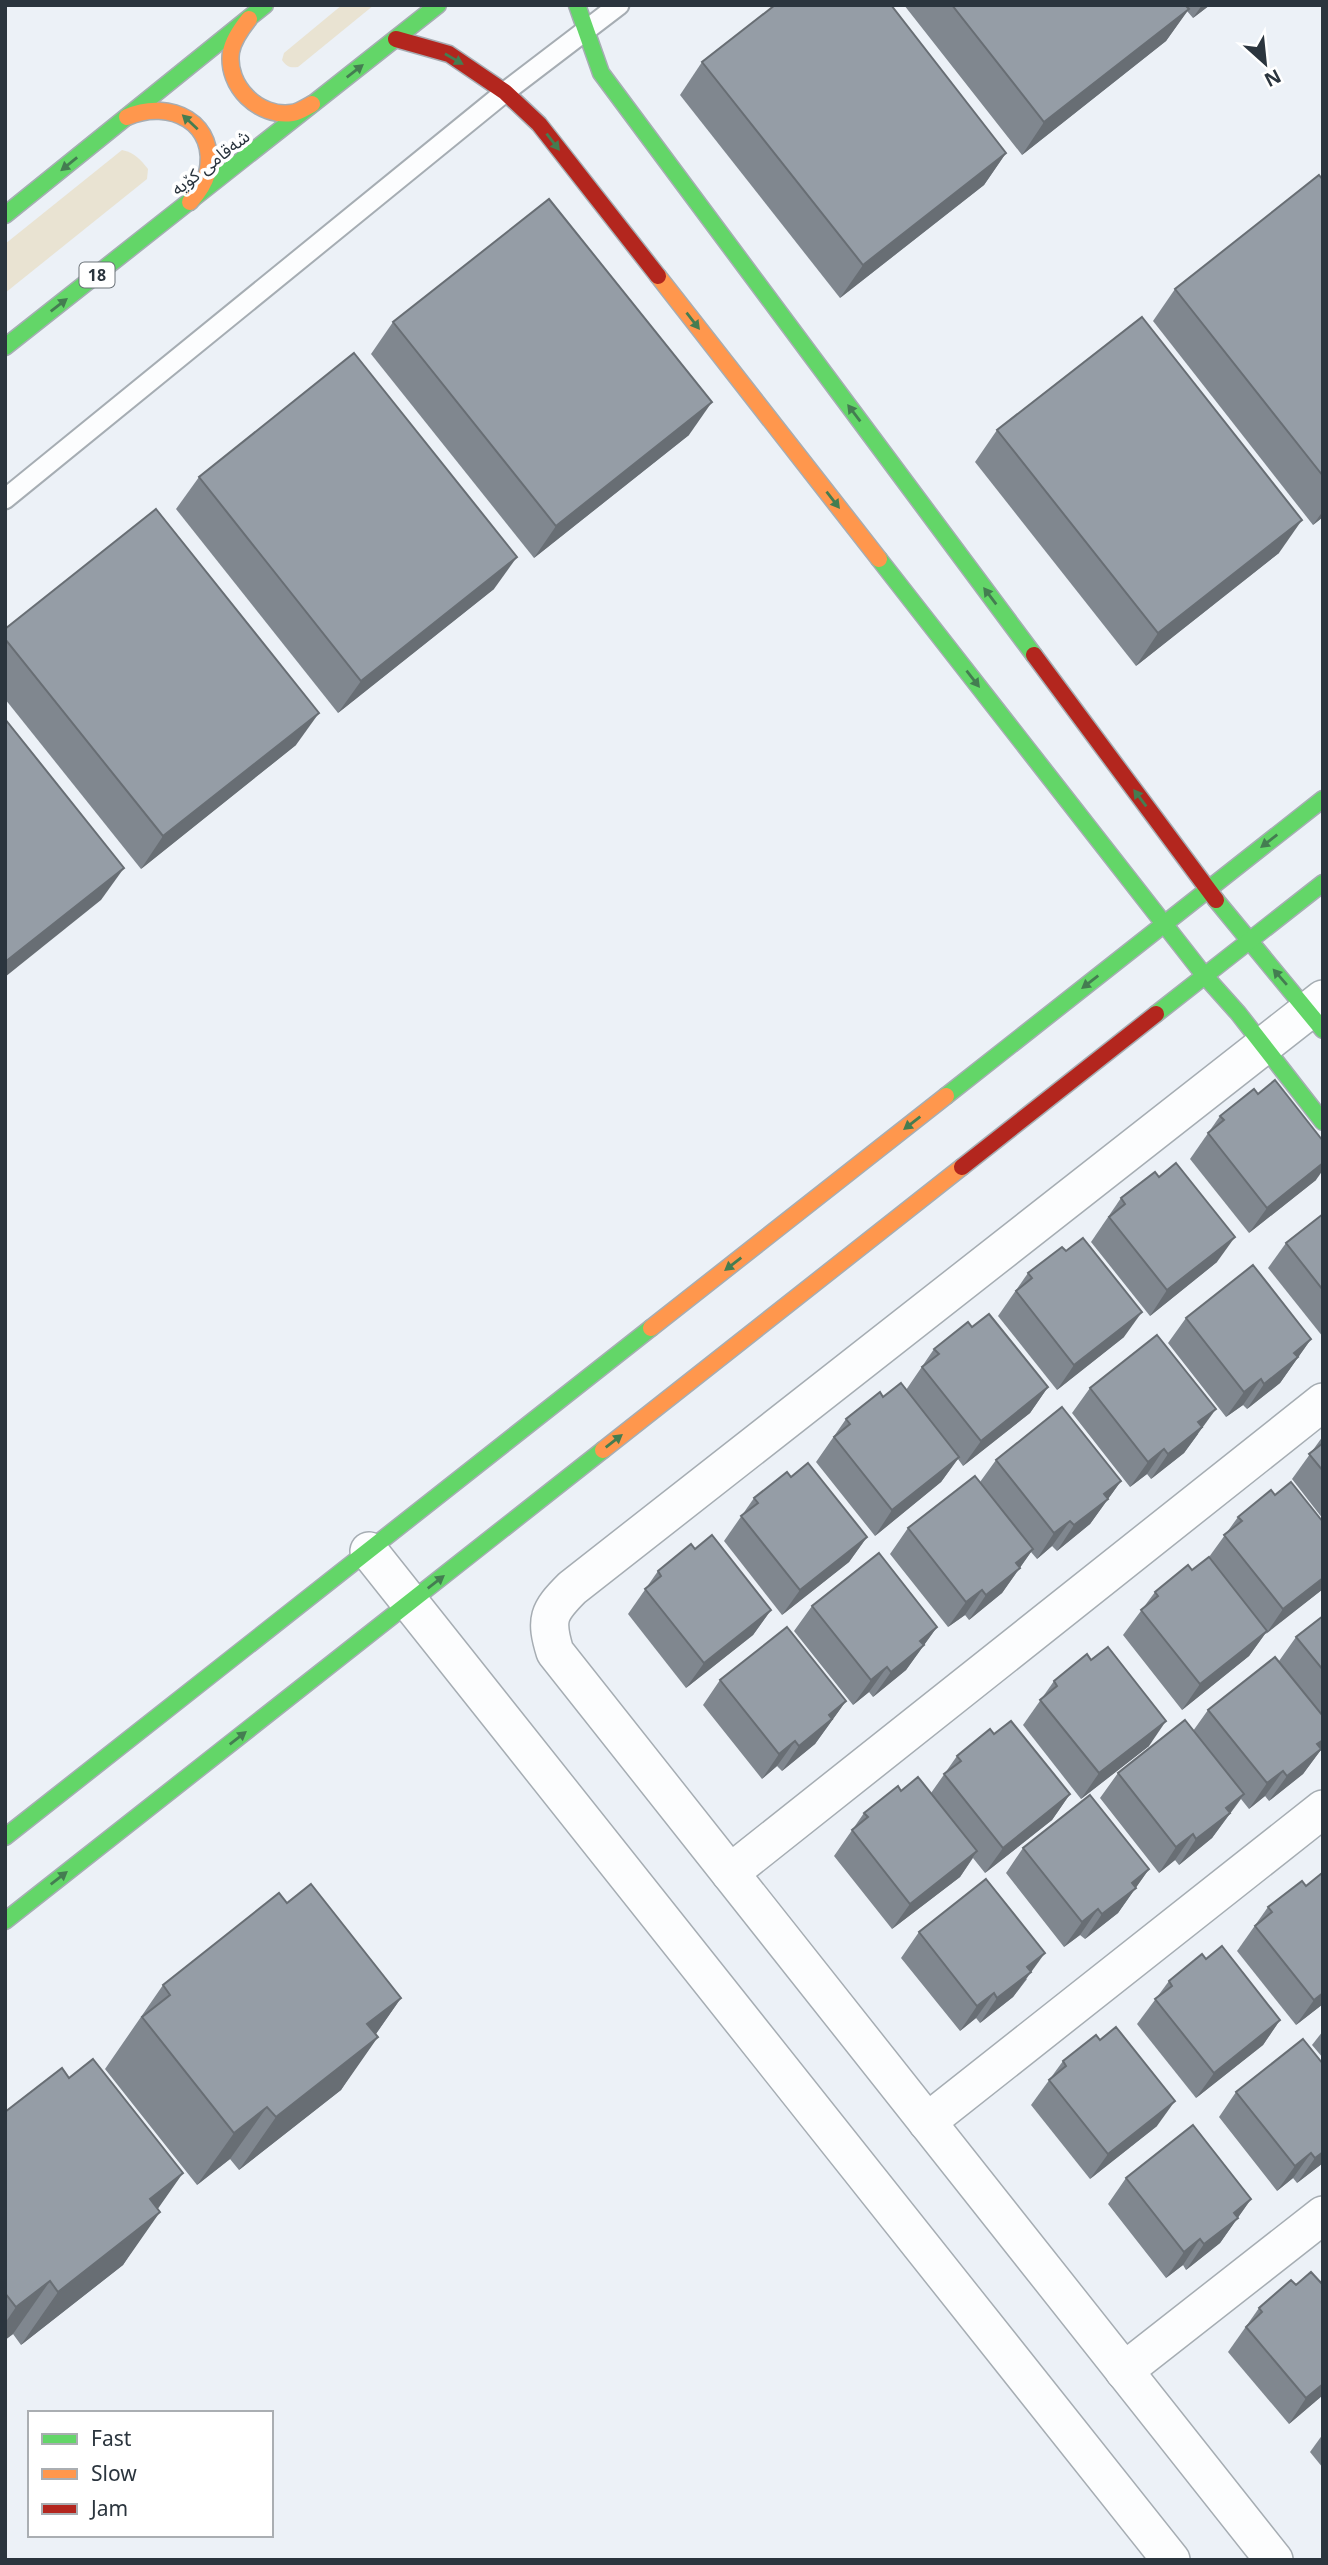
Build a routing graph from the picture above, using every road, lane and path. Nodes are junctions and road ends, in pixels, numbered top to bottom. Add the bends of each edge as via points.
1 (265, 5) edge
2 (438, 5) edge
3 (577, 5) edge
4 (619, 5) edge
5 (250, 17) junction
6 (586, 32) junction
7 (396, 39) junction
8 (505, 92) junction
9 (314, 103) junction
10 (122, 121) junction
11 (189, 203) junction
12 (5, 215) edge
13 (5, 347) edge
14 (5, 499) edge
15 (1323, 799) edge
16 (1323, 883) edge
17 (1208, 889) junction
18 (1164, 924) junction
19 (1248, 942) junction
20 (1204, 975) junction
21 (1318, 1013) edge
22 (1264, 1045) junction
23 (1323, 1122) edge
24 (1323, 1402) edge
25 (369, 1551) junction
26 (409, 1603) junction
27 (1323, 1809) edge
28 (5, 1837) edge
29 (730, 1873) junction
30 (5, 1921) edge
31 (927, 2122) junction
32 (1323, 2215) edge
33 (1124, 2371) junction
34 (1171, 2560) edge
35 (1273, 2560) edge

1 - 5 main road
2 - 7 main road, شەقامی کۆیە / 18
3 - 6 main road
4 - 6 lane
5 - 9 main road via 233,45 230,63 245,96 276,114 295,113
5 - 10 main road
6 - 8 lane
17 -> 6 main road via 601,73
7 -> 8 main road via 449,54
9 -> 7 main road, شەقامی کۆیە / 18
8 - 14 lane
8 -> 18 main road via 539,124
9 - 11 main road, شەقامی کۆیە / 18
11 -> 10 main road via 208,172 208,154 195,124 183,114 153,108
10 -> 12 main road
13 -> 11 main road, شەقامی کۆیە / 18
15 -> 17 main road
16 - 19 main road
17 - 18 main road
17 - 19 main road
18 - 20 main road
18 -> 25 main road
19 - 20 main road
21 -> 19 main road
20 - 22 main road
26 -> 20 main road
21 - 22 street
22 - 23 main road
22 - 29 street via 554,1606 548,1628 555,1652
24 - 29 street
25 - 26 street
25 - 28 main road
30 -> 26 main road
26 - 34 street
27 - 31 street
29 - 31 street
31 - 33 street
32 - 33 street
33 - 35 street

